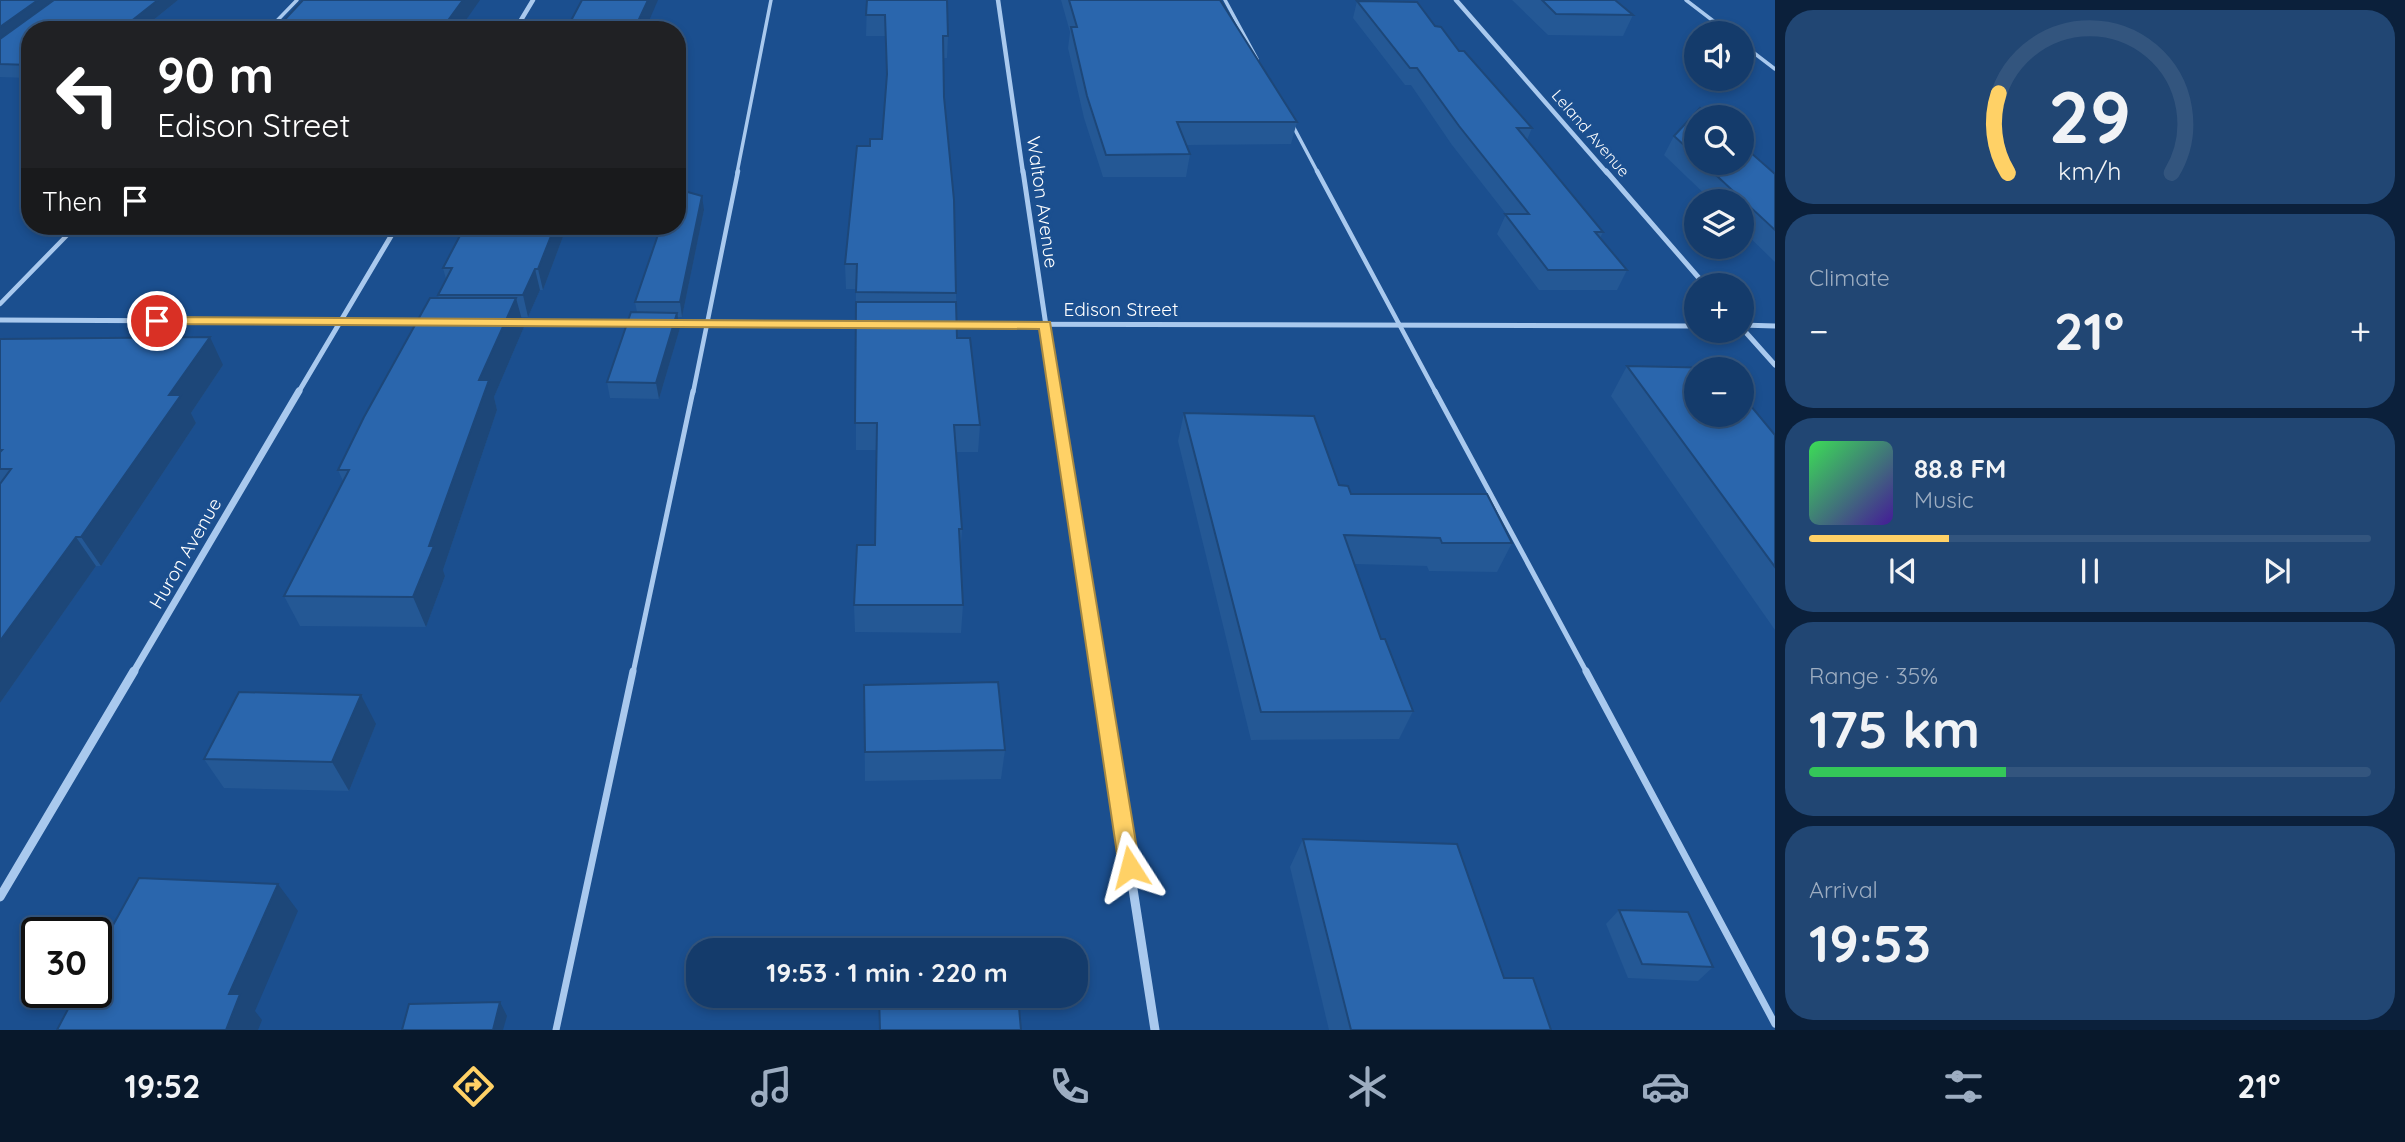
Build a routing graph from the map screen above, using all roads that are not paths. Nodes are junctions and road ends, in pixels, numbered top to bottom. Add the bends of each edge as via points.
1 (297, 0) edge
2 (533, 0) edge
3 (771, 0) edge
4 (998, 0) edge
5 (1225, 0) edge
6 (1456, 0) edge
7 (1686, 0) edge
8 (277, 21) edge
9 (520, 21) edge
10 (1713, 21) edge
11 (1754, 53) edge
12 (1258, 60) edge
13 (1775, 69) edge
14 (1290, 121) edge
15 (67, 235) edge
16 (392, 235) edge
17 (1695, 273) edge
18 (0, 304) edge
19 (0, 320) edge
20 (339, 322) junction
21 (435, 322) edge
22 (503, 322) edge
23 (640, 322) edge
24 (654, 322) edge
25 (708, 322) junction
26 (870, 323) edge
27 (937, 324) edge
28 (1045, 325) junction
29 (1399, 326) junction
30 (1684, 326) edge
31 (1754, 326) edge
32 (1775, 326) edge
33 (1754, 341) edge
34 (1775, 365) edge
35 (0, 897) edge
36 (1775, 1024) edge
37 (556, 1030) edge
38 (1155, 1030) edge

1 - 8 lane
2 - 9 street
3 - 25 lane
4 - 28 street, Walton Avenue
5 - 12 lane
6 - 17 street, Leland Avenue
7 - 10 lane
11 - 13 lane
14 - 29 lane
15 - 18 lane
16 - 20 street, Huron Avenue
19 - 20 street
20 - 21 street
20 - 35 street, Huron Avenue
22 - 23 street
24 - 25 street
25 - 26 street
25 - 37 lane
27 - 28 street, Edison Street
28 - 29 street, Edison Street
28 - 38 street, Walton Avenue
29 - 30 street, Edison Street
29 - 36 lane
31 - 32 street
33 - 34 street

